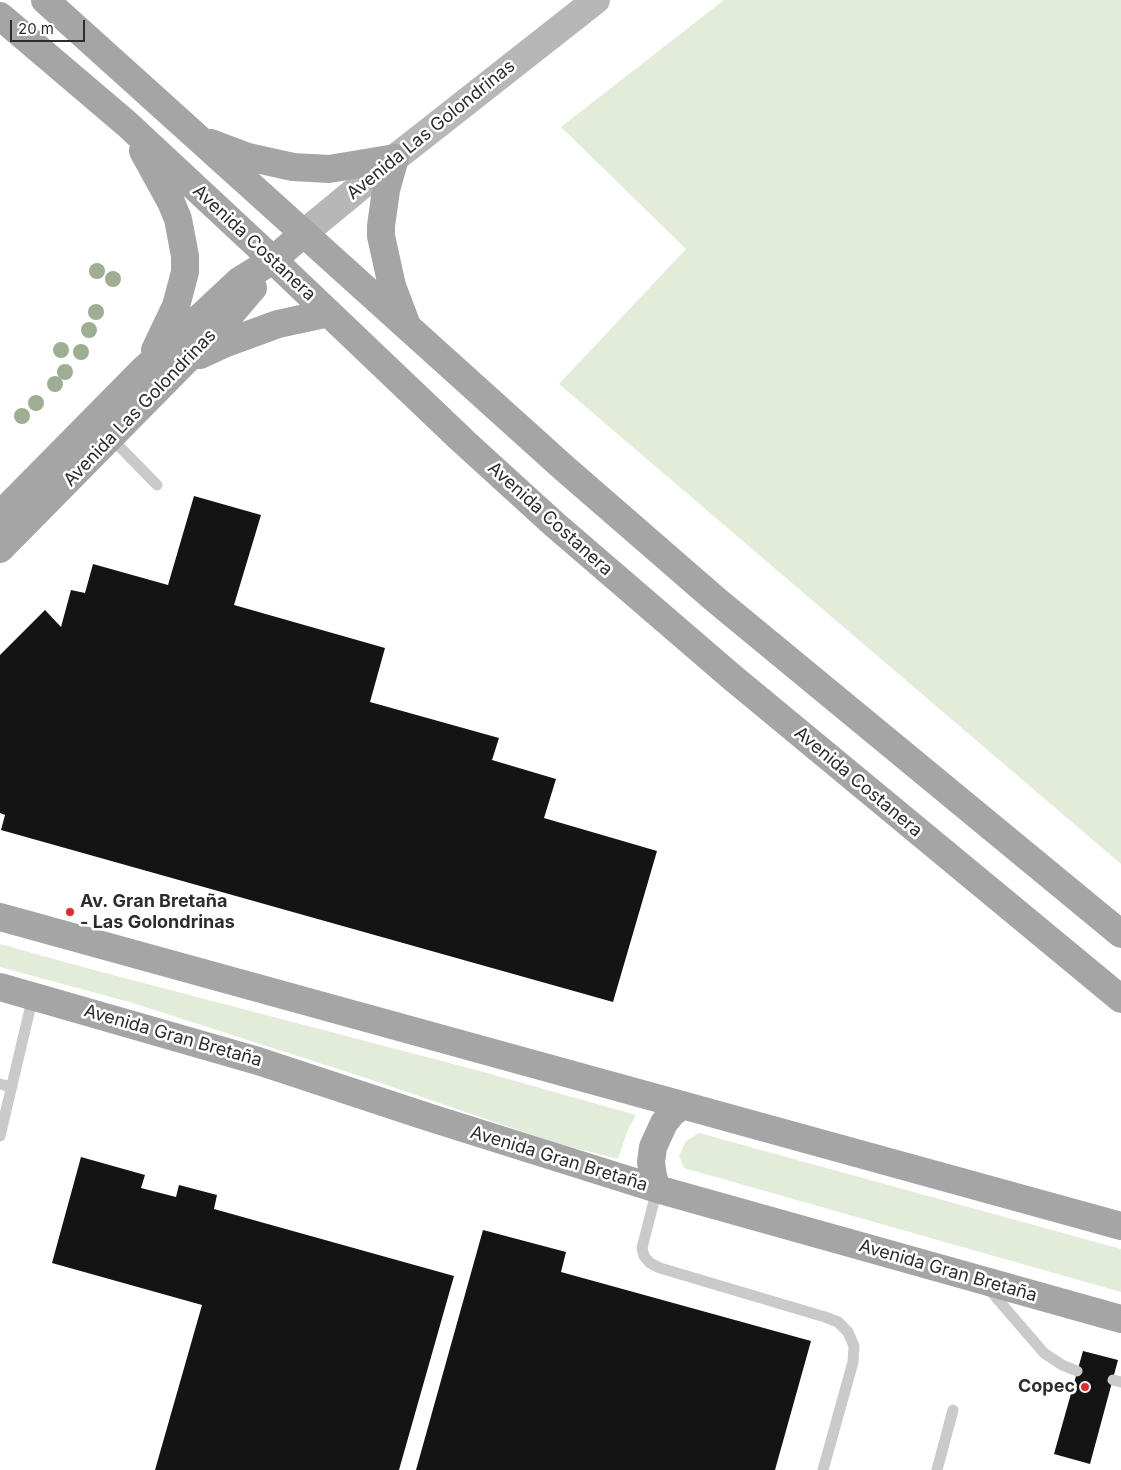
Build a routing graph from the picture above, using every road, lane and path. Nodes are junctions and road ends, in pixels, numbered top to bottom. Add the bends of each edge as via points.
1 (45, 0) edge
2 (594, 2) edge
3 (0, 16) edge
4 (127, 124) junction
5 (196, 137) junction
6 (395, 158) junction
7 (304, 233) junction
8 (273, 260) junction
9 (329, 313) junction
10 (408, 329) junction
11 (185, 362) junction
12 (141, 372) junction
13 (111, 438) junction
14 (157, 484) dead end
15 (0, 515) edge
16 (0, 549) edge
17 (0, 917) edge
18 (1121, 934) edge
19 (0, 987) edge
20 (33, 996) junction
21 (1121, 999) edge
22 (0, 1084) edge
23 (12, 1087) junction
24 (682, 1105) junction
25 (0, 1136) edge
26 (657, 1189) junction
27 (1121, 1226) edge
28 (981, 1280) junction
29 (1121, 1319) edge
30 (1077, 1371) dead end
31 (953, 1410) dead end
32 (823, 1470) edge
33 (937, 1470) edge

1 - 5 main road
2 - 6 street, Avenida Las Golondrinas
3 - 4 main road, Avenida Costanera
4 - 8 main road, Avenida Costanera
4 - 12 main road via 172,202 185,256 185,272 176,306 154,353
5 - 6 main road via 248,157 293,167 329,169
5 - 7 main road
6 - 7 street, Avenida Las Golondrinas
6 - 10 main road via 381,226 392,286
7 - 8 main road, Avenida Las Golondrinas
7 - 10 main road
8 - 9 main road, Avenida Costanera
8 - 11 main road, Avenida Las Golondrinas via 238,307
8 - 12 main road, Avenida Las Golondrinas via 239,281
9 - 11 main road via 278,324
9 - 21 main road, Avenida Costanera via 464,442 653,610
10 - 18 main road via 716,600
11 - 13 main road, Avenida Las Golondrinas
12 - 15 main road, Avenida Las Golondrinas
13 - 14 lane
13 - 16 main road, Avenida Las Golondrinas
17 - 24 main road
19 - 20 main road, Avenida Gran Bretaña
20 - 23 lane
20 - 26 main road, Avenida Gran Bretaña via 258,1061
22 - 23 lane
23 - 25 lane
24 - 26 main road via 664,1123 654,1147 651,1162
24 - 27 main road
26 - 28 main road, Avenida Gran Bretaña
26 - 32 lane via 642,1248 650,1263 825,1317 838,1322 848,1332 854,1346 853,1362
28 - 29 main road, Avenida Gran Bretaña
28 - 30 lane via 1044,1352
31 - 33 lane

